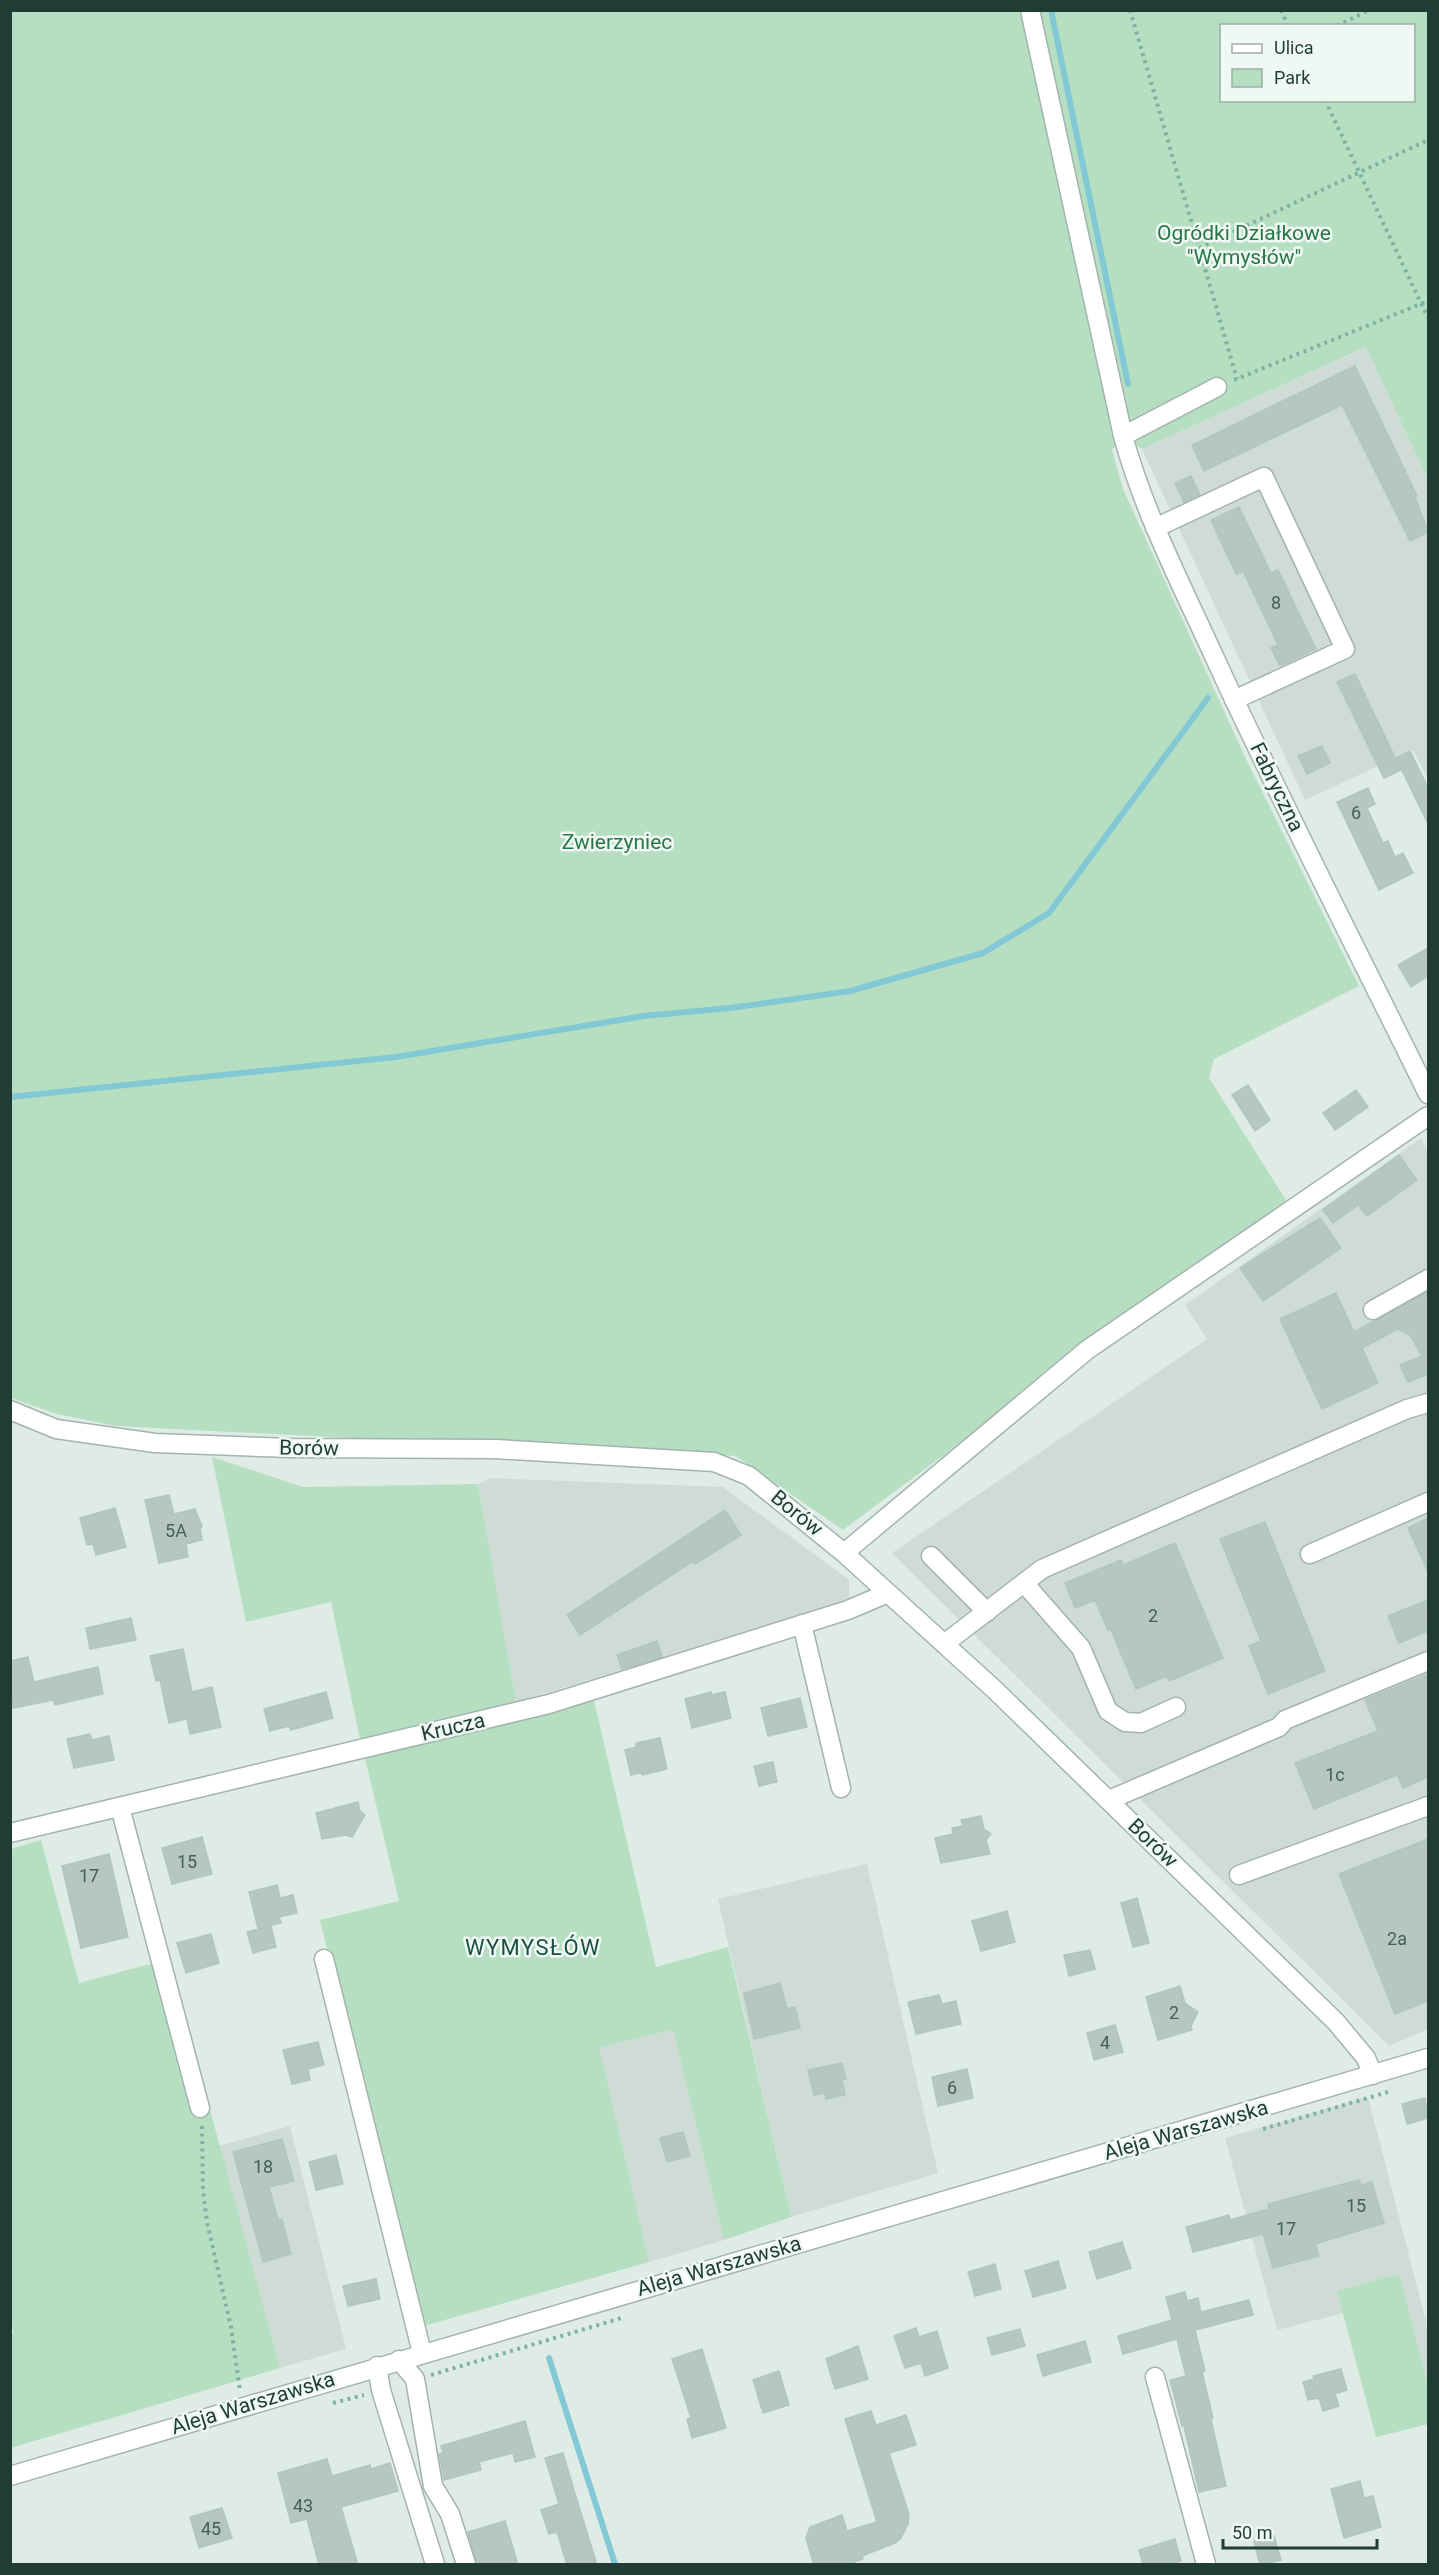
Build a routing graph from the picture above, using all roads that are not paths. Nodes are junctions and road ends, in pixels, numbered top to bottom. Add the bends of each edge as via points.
1 (1030, 10) edge
2 (1217, 387) road end
3 (1123, 436) junction
4 (1155, 528) junction
5 (1234, 700) junction
6 (1428, 1094) edge
7 (1428, 1116) edge
8 (1428, 1279) edge
9 (1373, 1310) dead end
10 (1428, 1403) edge
11 (10, 1410) edge
12 (1428, 1502) edge
13 (844, 1552) junction
14 (1310, 1554) dead end
15 (931, 1556) dead end
16 (1024, 1583) junction
17 (888, 1593) junction
18 (987, 1612) junction
19 (802, 1624) junction
20 (944, 1644) junction
21 (1428, 1661) edge
22 (1176, 1707) dead end
23 (841, 1788) dead end
24 (1109, 1800) junction
25 (1428, 1806) edge
26 (120, 1807) junction
27 (10, 1833) edge
28 (1239, 1875) dead end
29 (324, 1959) dead end
30 (1428, 2058) edge
31 (1373, 2075) junction
32 (200, 2108) road end
33 (422, 2353) junction
34 (399, 2360) junction
35 (377, 2366) junction
36 (1155, 2377) dead end
37 (10, 2476) edge
38 (435, 2565) edge
39 (466, 2565) edge
40 (1206, 2565) edge

1 - 3 street, Fabryczna
2 - 3 street
3 - 4 street, Fabryczna
4 - 5 street, Fabryczna
4 - 5 street via 1264,477 1345,649
5 - 6 street, Fabryczna
7 - 13 street via 1087,1350
8 - 9 street
10 - 16 street via 1407,1408 1042,1569
11 - 13 street, Borów via 56,1429 155,1443 495,1449 714,1462 749,1476
12 - 14 street
13 - 17 street, Borów
15 - 18 street
16 - 18 street
16 - 22 street via 1081,1648 1108,1711 1125,1722 1141,1723
17 - 19 street, Krucza
17 - 20 street, Borów
18 - 20 street
19 - 23 street
19 - 26 street, Krucza via 549,1704
20 - 24 street, Borów
21 - 24 street via 1285,1720
24 - 31 street, Borów via 1336,2022 1366,2058
25 - 28 street
26 - 27 street, Krucza
26 - 32 street
29 - 33 street
30 - 31 street, Aleja Warszawska
31 - 33 street, Aleja Warszawska
33 - 34 street, Aleja Warszawska
34 - 35 street, Aleja Warszawska
34 - 39 street via 415,2379 433,2486 450,2514
35 - 37 street, Aleja Warszawska
35 - 38 street
36 - 40 street

